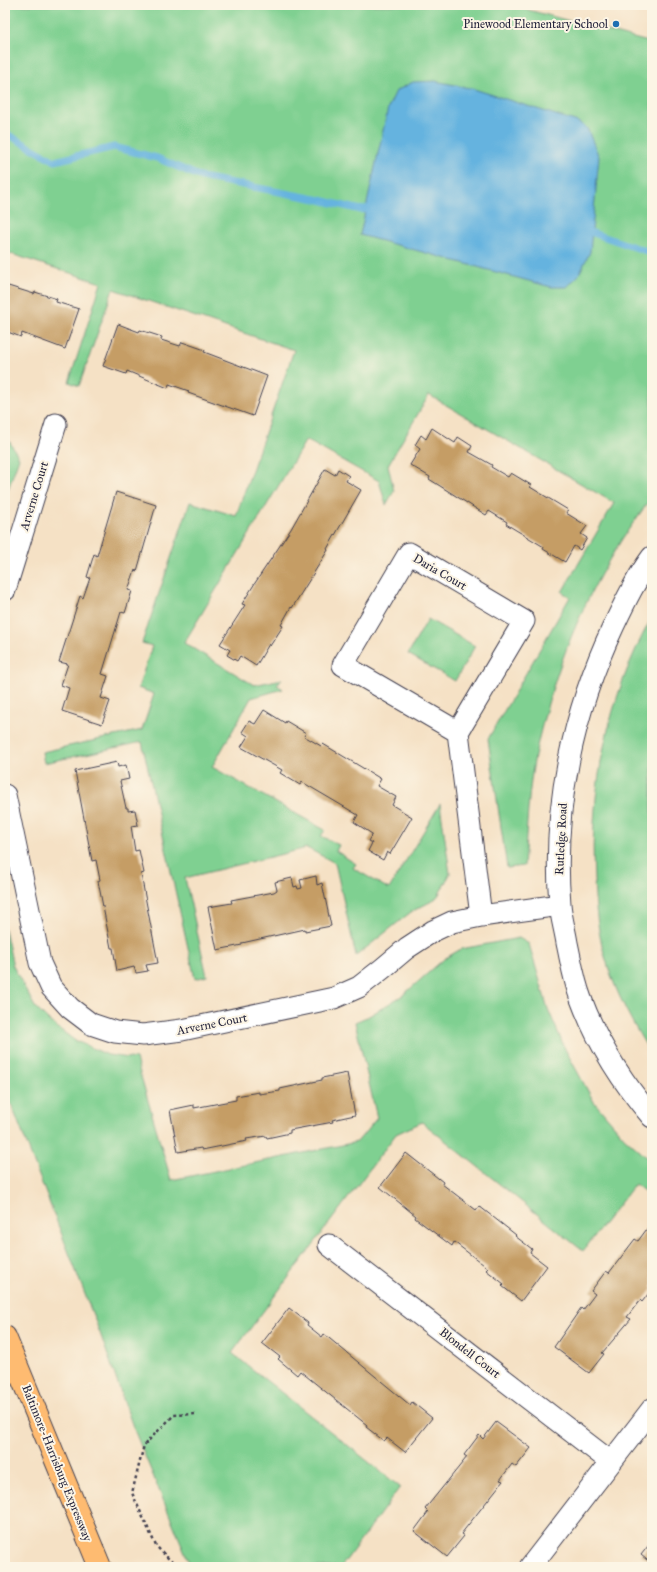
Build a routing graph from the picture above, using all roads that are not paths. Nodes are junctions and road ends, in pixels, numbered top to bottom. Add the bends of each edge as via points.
1 (56, 424) dead end
2 (652, 557) edge
3 (5, 590) edge
4 (458, 732) junction
5 (5, 795) edge
6 (560, 905) junction
7 (481, 916) junction
8 (652, 1117) edge
9 (329, 1245) dead end
10 (5, 1337) edge
11 (652, 1409) edge
12 (611, 1462) junction
13 (100, 1567) edge
14 (530, 1567) edge

1 - 3 street, Arverne Court
2 - 6 street, Rutledge Road via 623,606 603,648 574,734 561,819
4 - 4 street, Daria Court via 343,665 409,553 524,621
4 - 7 street
5 - 7 street, Arverne Court via 40,963 50,987 90,1024 115,1032 144,1035 182,1030 334,998 359,987 407,948 433,931 452,922
6 - 7 street, Arverne Court
6 - 8 street, Rutledge Road via 580,998 597,1037 621,1076
9 - 12 street, Blondell Court
10 - 13 highway, Baltimore-Harrisburg Expressway
11 - 12 street
12 - 14 street

